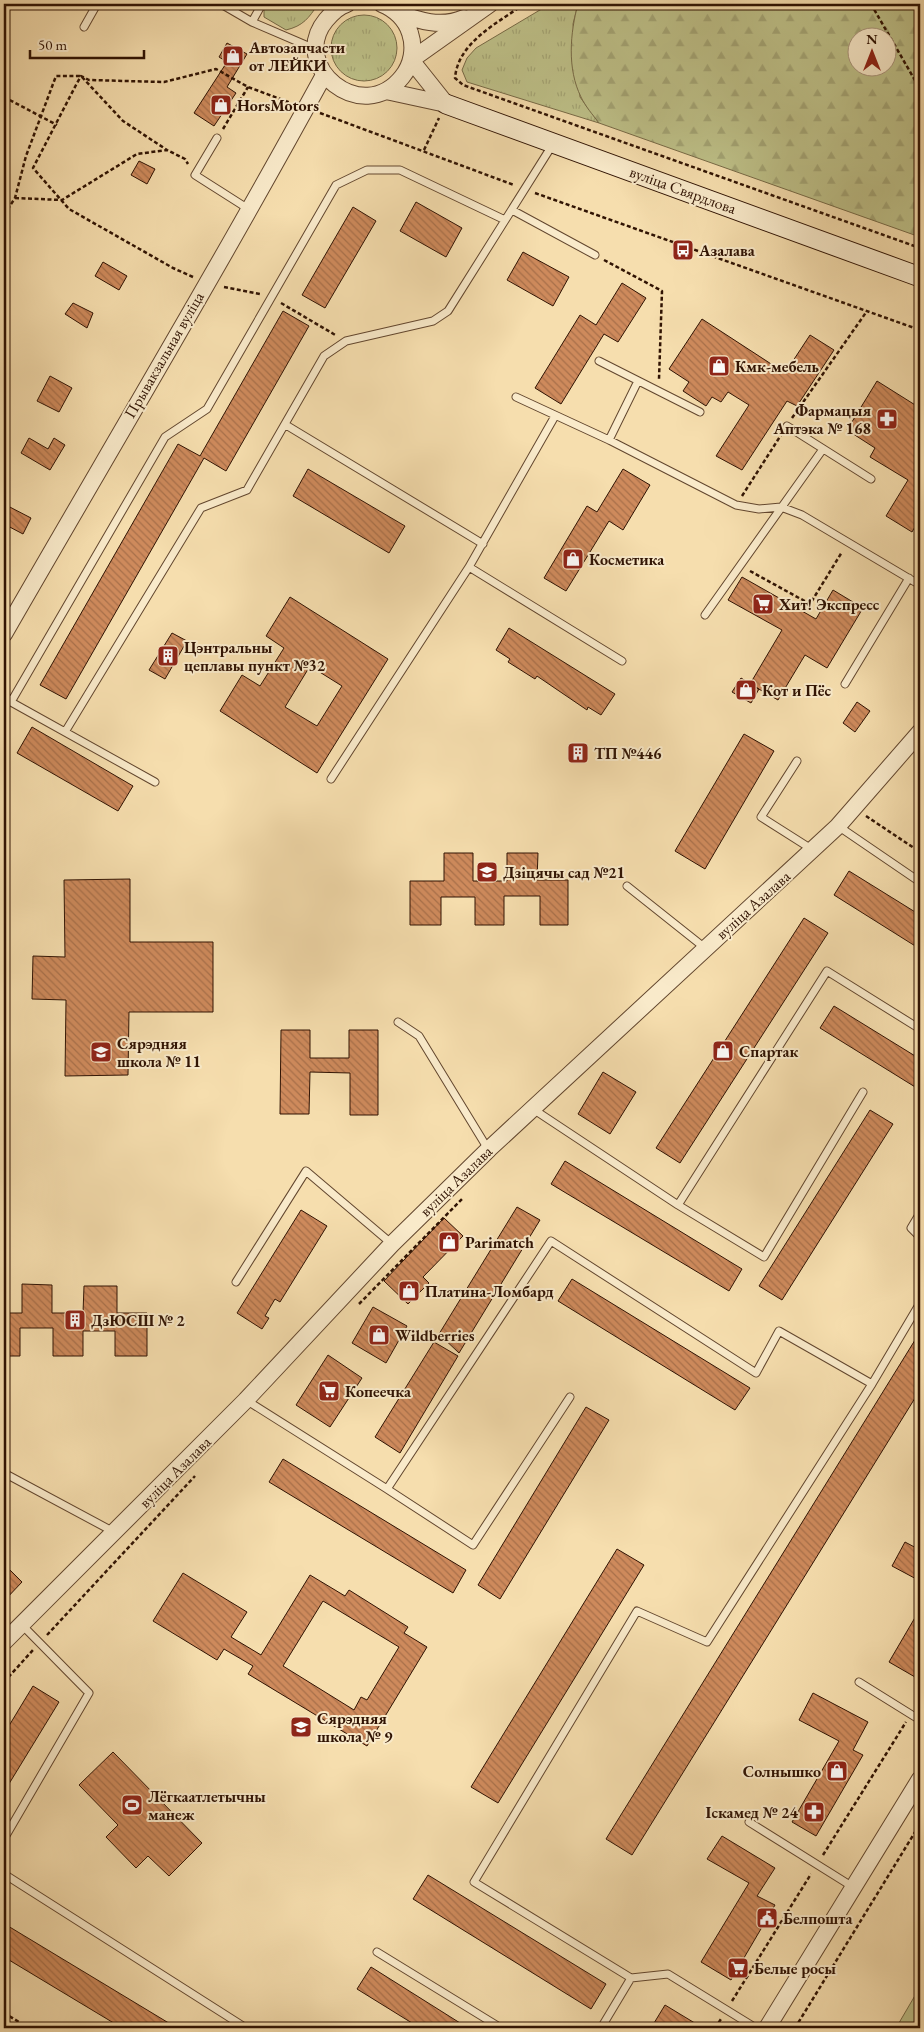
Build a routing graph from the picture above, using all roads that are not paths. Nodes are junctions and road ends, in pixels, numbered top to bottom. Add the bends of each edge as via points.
1 (97, 4) edge
2 (221, 4) edge
3 (262, 4) edge
4 (347, 4) edge
5 (485, 7) edge
6 (389, 8) edge
7 (252, 22) junction
8 (84, 27) dead end
9 (316, 49) junction
10 (411, 60) junction
11 (324, 75) junction
12 (386, 91) junction
13 (446, 104) junction
14 (217, 138) road end
15 (553, 143) junction
16 (250, 210) junction
17 (512, 210) junction
18 (505, 220) junction
19 (594, 255) road end
20 (920, 277) edge
21 (599, 361) dead end
22 (638, 381) junction
23 (516, 397) dead end
24 (700, 412) dead end
25 (555, 416) junction
26 (286, 425) junction
27 (787, 426) road end
28 (610, 440) junction
29 (823, 448) junction
30 (871, 479) dead end
31 (781, 507) junction
32 (482, 544) junction
33 (469, 567) junction
34 (909, 578) junction
35 (920, 585) edge
36 (705, 615) dead end
37 (4, 634) edge
38 (622, 661) dead end
39 (845, 684) dead end
40 (4, 694) edge
41 (11, 702) junction
42 (66, 732) junction
43 (918, 741) edge
44 (797, 761) dead end
45 (331, 779) dead end
46 (155, 782) dead end
47 (844, 830) junction
48 (813, 850) junction
49 (920, 882) edge
50 (627, 886) dead end
51 (705, 948) junction
52 (398, 1022) dead end
53 (920, 1029) edge
54 (863, 1092) dead end
55 (531, 1108) junction
56 (488, 1149) junction
57 (678, 1205) junction
58 (920, 1213) edge
59 (920, 1237) edge
60 (392, 1244) junction
61 (236, 1282) dead end
62 (920, 1303) edge
63 (872, 1384) junction
64 (570, 1397) dead end
65 (246, 1400) junction
66 (4, 1473) edge
67 (387, 1489) junction
68 (114, 1532) junction
69 (21, 1624) junction
70 (4, 1642) edge
71 (860, 1682) dead end
72 (920, 1720) edge
73 (920, 1779) edge
74 (749, 1822) dead end
75 (4, 1839) edge
76 (4, 1874) edge
77 (854, 1887) junction
78 (377, 1952) dead end
79 (631, 1978) junction
80 (246, 2028) edge
81 (501, 2028) edge
82 (601, 2028) edge
83 (756, 2028) edge
84 (767, 2028) edge

1 - 8 lane
2 - 7 lane
3 - 7 lane
4 - 9 street via 323,23
5 - 6 street via 458,20 438,24 417,20
5 - 10 street
6 - 10 street via 404,21 410,34
7 - 9 lane
9 - 11 street
10 - 12 street via 406,73
10 - 13 street
11 - 12 street via 340,89 359,96
11 - 16 street, Прывакзальная вуліца
12 - 13 street, вуліца Свярдлова
13 - 15 main road, вуліца Свярдлова
14 - 16 lane via 195,175
15 - 17 lane
15 - 20 main road, вуліца Свярдлова
16 - 37 street, Прывакзальная вуліца
17 - 18 lane
17 - 19 lane
18 - 26 lane via 448,311 433,320 346,341 324,356
18 - 41 lane via 400,170 368,170 336,185 207,409 165,437
21 - 22 lane
22 - 24 lane
22 - 28 lane
23 - 25 lane
25 - 28 lane
25 - 32 lane
26 - 32 lane
26 - 42 lane via 247,490 201,508
27 - 29 lane
28 - 31 lane via 736,505 759,509
29 - 30 lane
29 - 31 lane
31 - 34 lane via 802,515
31 - 36 lane
32 - 33 lane
33 - 38 lane
33 - 45 lane
34 - 35 lane
34 - 39 lane
40 - 41 lane
41 - 42 lane
42 - 46 lane
43 - 47 street, вуліца Азалава
44 - 48 lane via 761,817
47 - 48 street, вуліца Азалава
47 - 49 lane
48 - 51 street, вуліца Азалава
50 - 51 lane
51 - 55 street, вуліца Азалава
52 - 56 lane via 419,1036
53 - 57 lane via 827,971
54 - 57 lane via 764,1257
55 - 56 street, вуліца Азалава
55 - 57 lane
56 - 60 street, вуліца Азалава
58 - 59 lane via 911,1228
60 - 61 lane via 306,1171
60 - 65 street, вуліца Азалава
62 - 63 lane
63 - 67 lane via 779,1331 756,1374 551,1241
63 - 79 lane via 707,1642 637,1611 474,1882
64 - 67 lane via 474,1545
65 - 67 lane
65 - 68 street, вуліца Азалава
66 - 68 lane
68 - 69 street, вуліца Азалава
69 - 70 street, вуліца Азалава
69 - 75 lane via 89,1693
71 - 72 lane
73 - 77 street
74 - 77 lane
76 - 80 lane
77 - 84 street
78 - 81 lane
79 - 82 lane
79 - 83 lane via 668,1974

